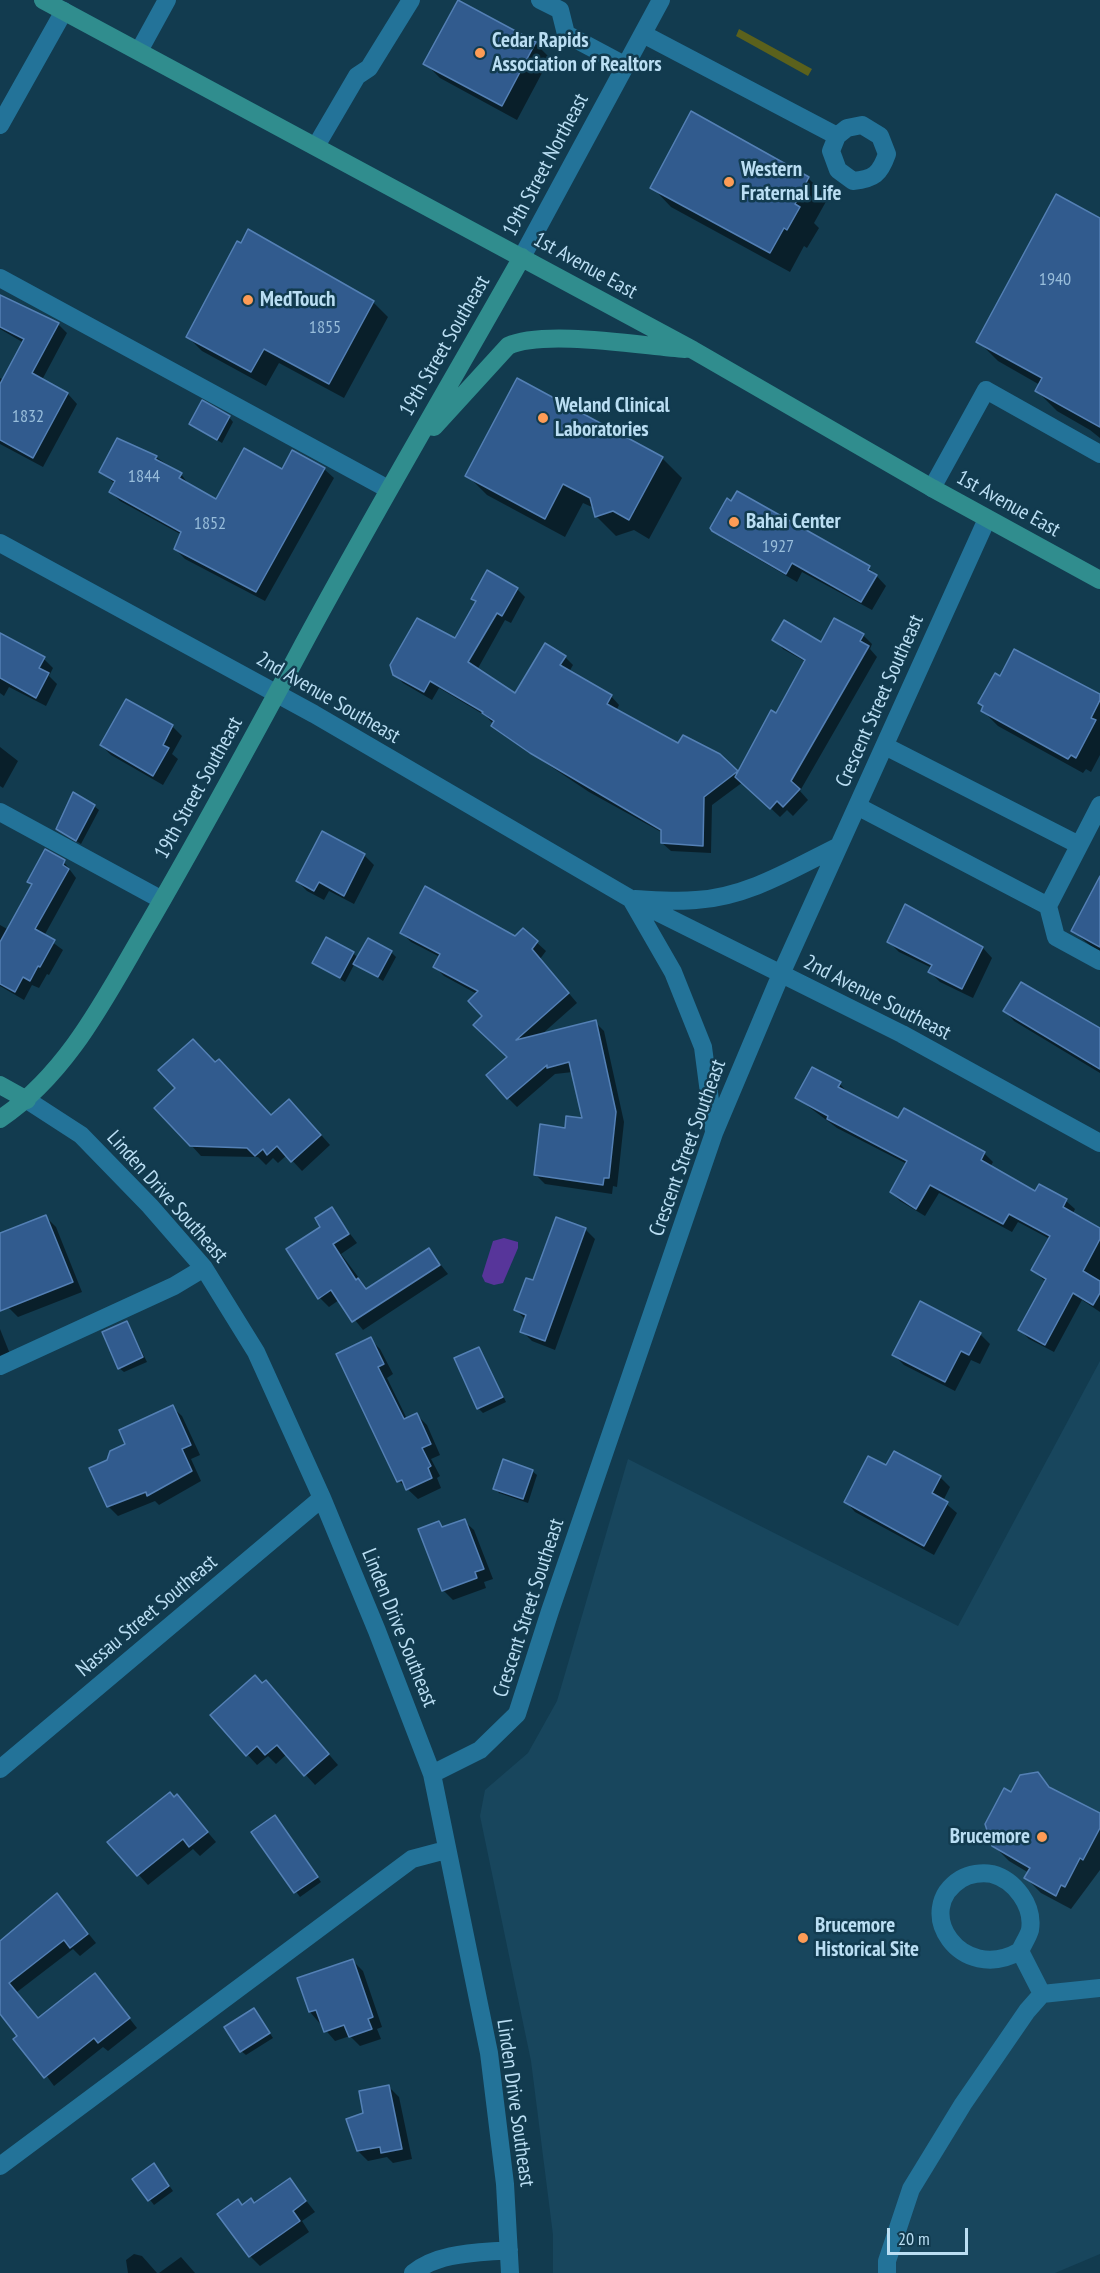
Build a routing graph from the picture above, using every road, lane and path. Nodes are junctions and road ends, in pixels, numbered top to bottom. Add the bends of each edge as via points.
1 (43, 0) edge
2 (167, 0) edge
3 (411, 0) edge
4 (540, 0) edge
5 (661, 0) edge
6 (64, 11) junction
7 (643, 34) junction
8 (139, 51) junction
9 (626, 66) junction
10 (0, 125) edge
11 (837, 136) dead end
12 (316, 146) junction
13 (522, 257) junction
14 (0, 278) edge
15 (693, 350) junction
16 (1100, 454) edge
17 (407, 457) junction
18 (932, 488) junction
19 (388, 489) junction
20 (987, 519) junction
21 (0, 543) edge
22 (1100, 580) edge
23 (278, 694) junction
24 (885, 746) junction
25 (1100, 805) edge
26 (857, 806) junction
27 (0, 812) edge
28 (1079, 845) junction
29 (839, 846) junction
30 (631, 899) junction
31 (162, 900) junction
32 (1048, 906) junction
33 (1100, 961) edge
34 (781, 974) junction
35 (0, 1085) edge
36 (27, 1100) junction
37 (0, 1119) edge
38 (714, 1133) junction
39 (1100, 1143) edge
40 (204, 1269) junction
41 (0, 1366) edge
42 (322, 1498) junction
43 (0, 1769) edge
44 (432, 1774) junction
45 (446, 1850) junction
46 (1020, 1951) junction
47 (1100, 1988) edge
48 (1042, 1994) junction
49 (0, 2166) edge
50 (509, 2250) junction
51 (413, 2273) edge
52 (510, 2273) edge
53 (887, 2273) edge

1 - 6 main road, 1st Avenue East
2 - 8 street
3 - 12 street via 369,68 357,76
4 - 9 street via 560,10 566,34
5 - 7 street, 19th Street Northeast
6 - 8 main road, 1st Avenue East
6 - 10 street
7 - 9 street, 19th Street Northeast
7 - 11 street
8 - 12 main road, 1st Avenue East
9 - 13 street, 19th Street Northeast
12 - 13 main road, 1st Avenue East
13 - 15 main road, 1st Avenue East
13 - 17 main road, 19th Street Southeast
14 - 19 street
15 - 17 main road, 19th Street Southeast via 585,341 517,342 508,346
15 - 18 main road, 1st Avenue East
16 - 18 street via 986,390
17 - 19 main road, 19th Street Southeast
18 - 20 main road, 1st Avenue East
19 - 23 main road, 19th Street Southeast
20 - 22 main road, 1st Avenue East
20 - 24 street, Crescent Street Southeast
21 - 23 street, 2nd Avenue Southeast
23 - 30 street, 2nd Avenue Southeast
23 - 31 main road, 19th Street Southeast
24 - 26 street, Crescent Street Southeast
24 - 28 street
25 - 28 street
26 - 29 street, Crescent Street Southeast
26 - 32 street
27 - 31 street
28 - 32 street
29 - 30 street, 2nd Avenue Southeast via 767,882 733,894 697,900
29 - 34 street, Crescent Street Southeast
30 - 34 street, 2nd Avenue Southeast
30 - 38 street, 2nd Avenue Southeast via 673,972 703,1047
31 - 36 main road, 19th Street Southeast via 85,1030 63,1062
32 - 33 street via 1056,937
34 - 38 street, Crescent Street Southeast
34 - 39 street, 2nd Avenue Southeast via 902,1034
35 - 36 main road
36 - 37 main road, 19th Street Southeast
36 - 40 street, Linden Drive Southeast via 81,1135
38 - 44 street, Crescent Street Southeast via 518,1714 480,1750
40 - 41 street
40 - 42 street, Linden Drive Southeast via 256,1352
42 - 43 street, Nassau Street Southeast
42 - 44 street, Linden Drive Southeast
44 - 45 street, Linden Drive Southeast
45 - 49 street via 412,1859
45 - 50 street, Linden Drive Southeast via 489,2053
46 - 46 street via 1030,1930 1029,1908 1015,1887 992,1874 968,1874 951,1885 941,1899 942,1921 949,1939 963,1953 986,1961 1006,1959
46 - 48 street
47 - 48 street
48 - 53 street via 963,2104 911,2189
50 - 51 street via 455,2255 424,2264
50 - 52 street, Linden Drive Southeast

